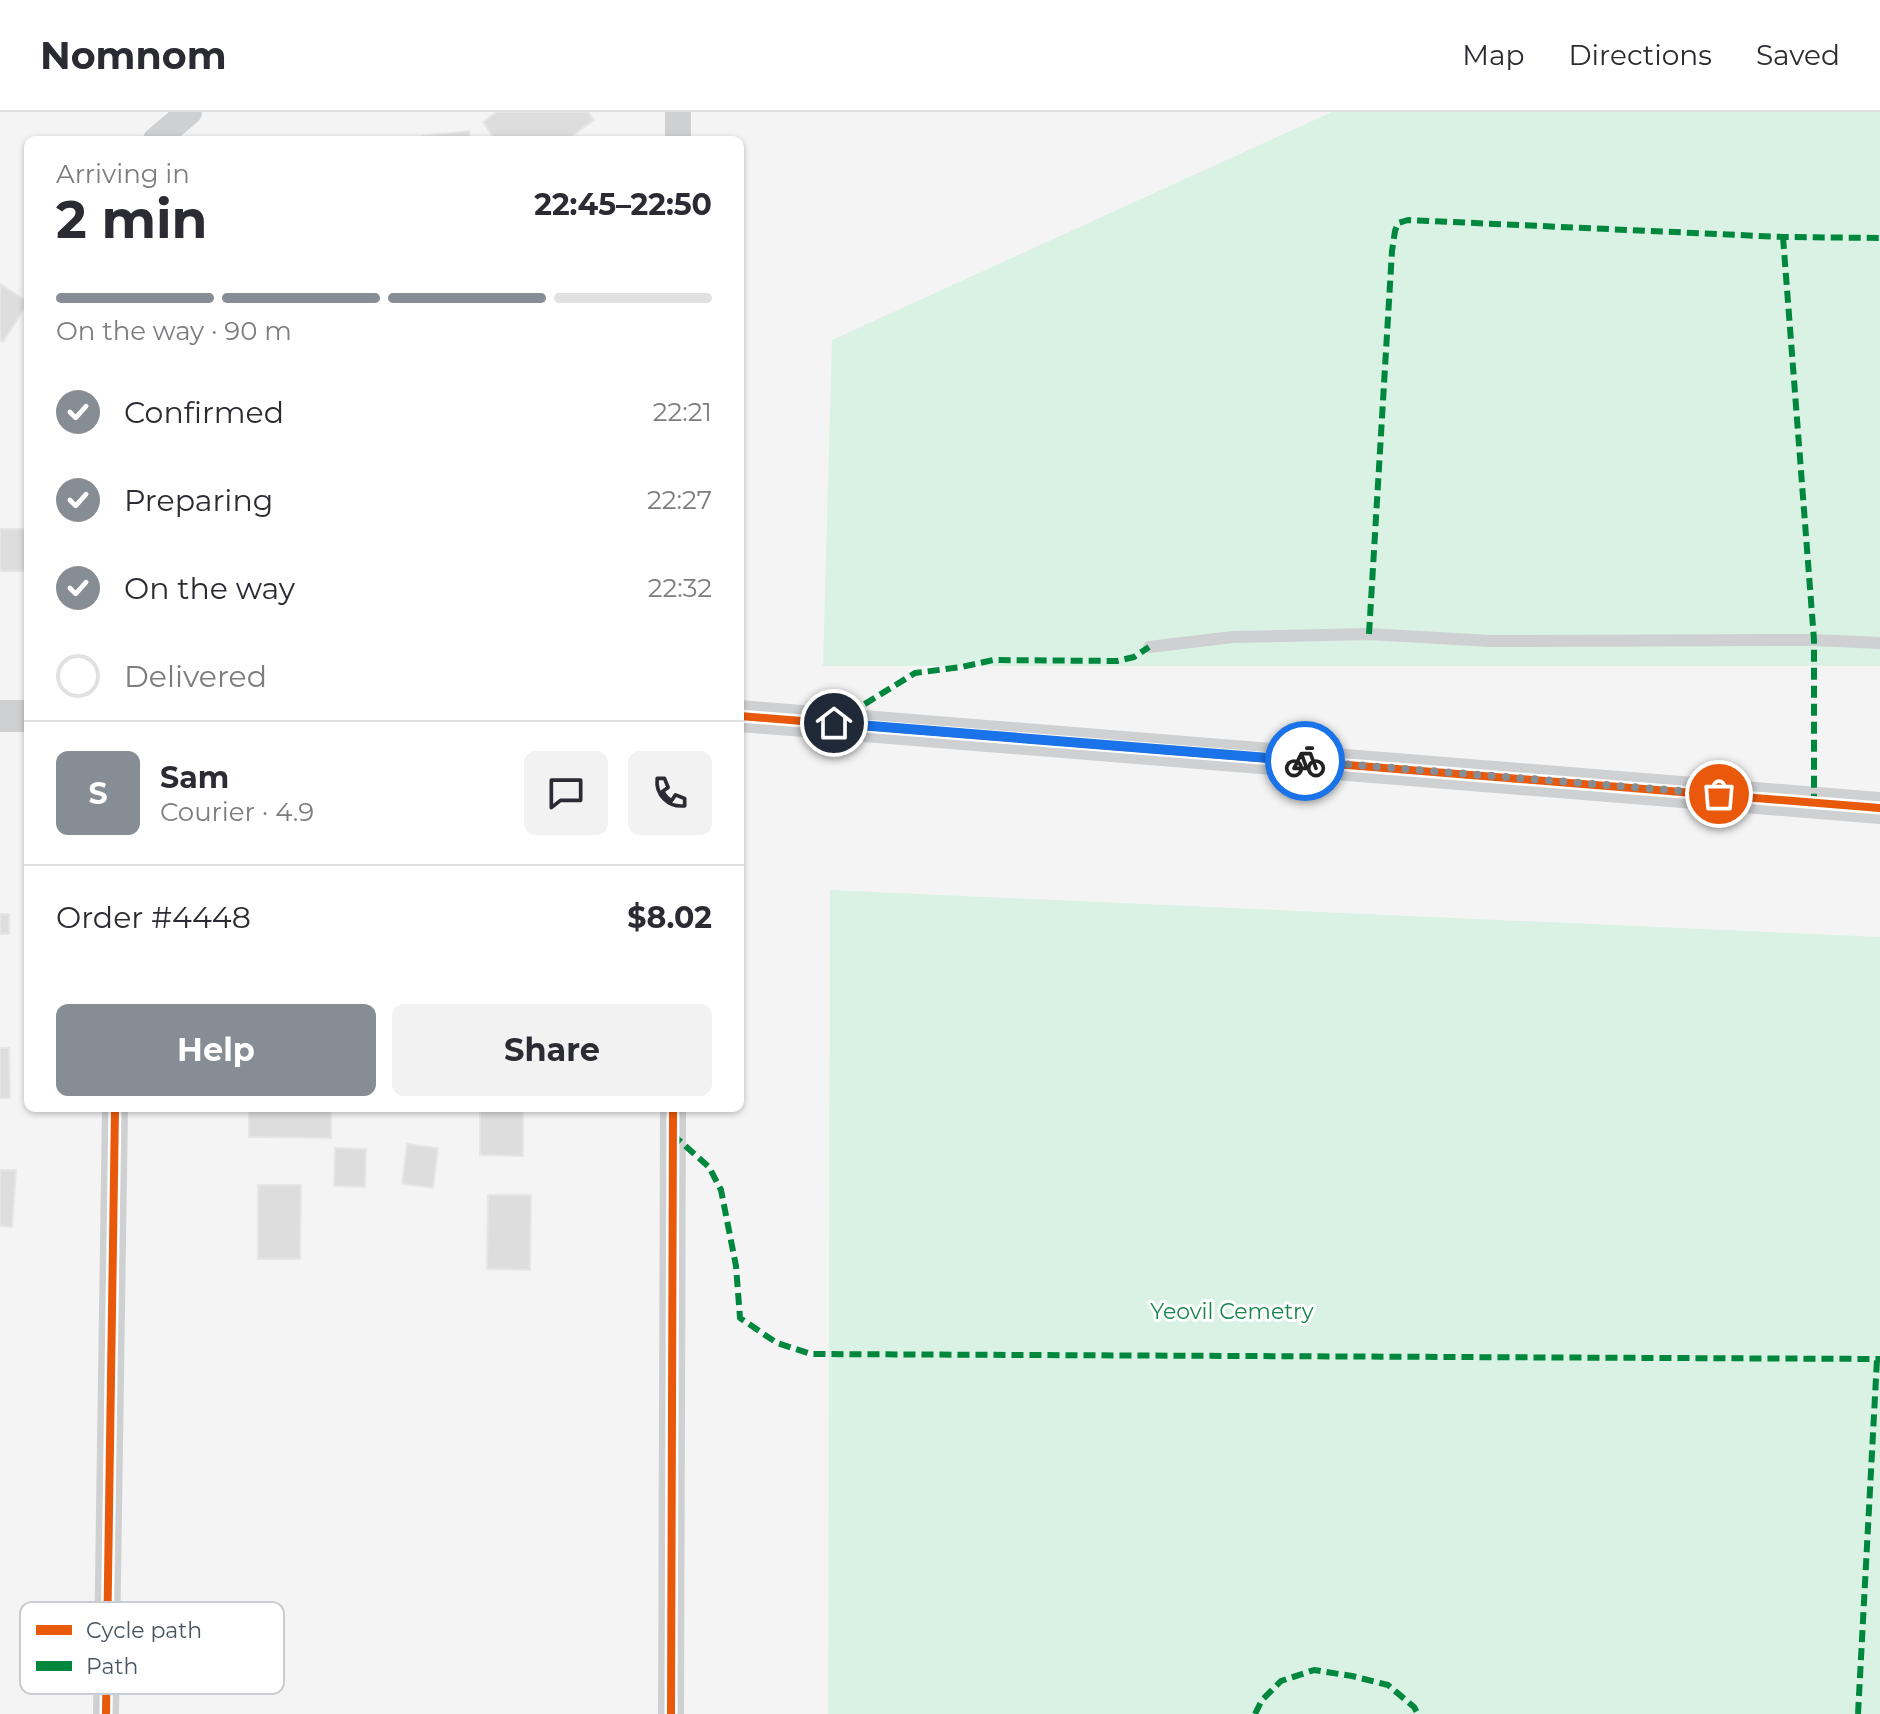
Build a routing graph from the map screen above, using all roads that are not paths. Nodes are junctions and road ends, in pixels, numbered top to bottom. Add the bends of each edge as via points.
1 (189, 112) edge
2 (678, 112) edge
3 (161, 136) edge
4 (678, 136) edge
5 (1880, 643) edge
6 (1149, 647) dead end
7 (0, 716) edge
8 (24, 716) edge
9 (744, 716) edge
10 (1880, 808) edge
11 (115, 1112) edge
12 (673, 1112) edge
13 (108, 1602) edge
14 (106, 1694) edge
15 (106, 1714) edge
16 (671, 1714) edge

1 - 3 street
2 - 4 street
5 - 6 lane via 1490,641 1369,634 1233,637
7 - 8 street
9 - 10 street
11 - 13 street
12 - 16 street
14 - 15 street

